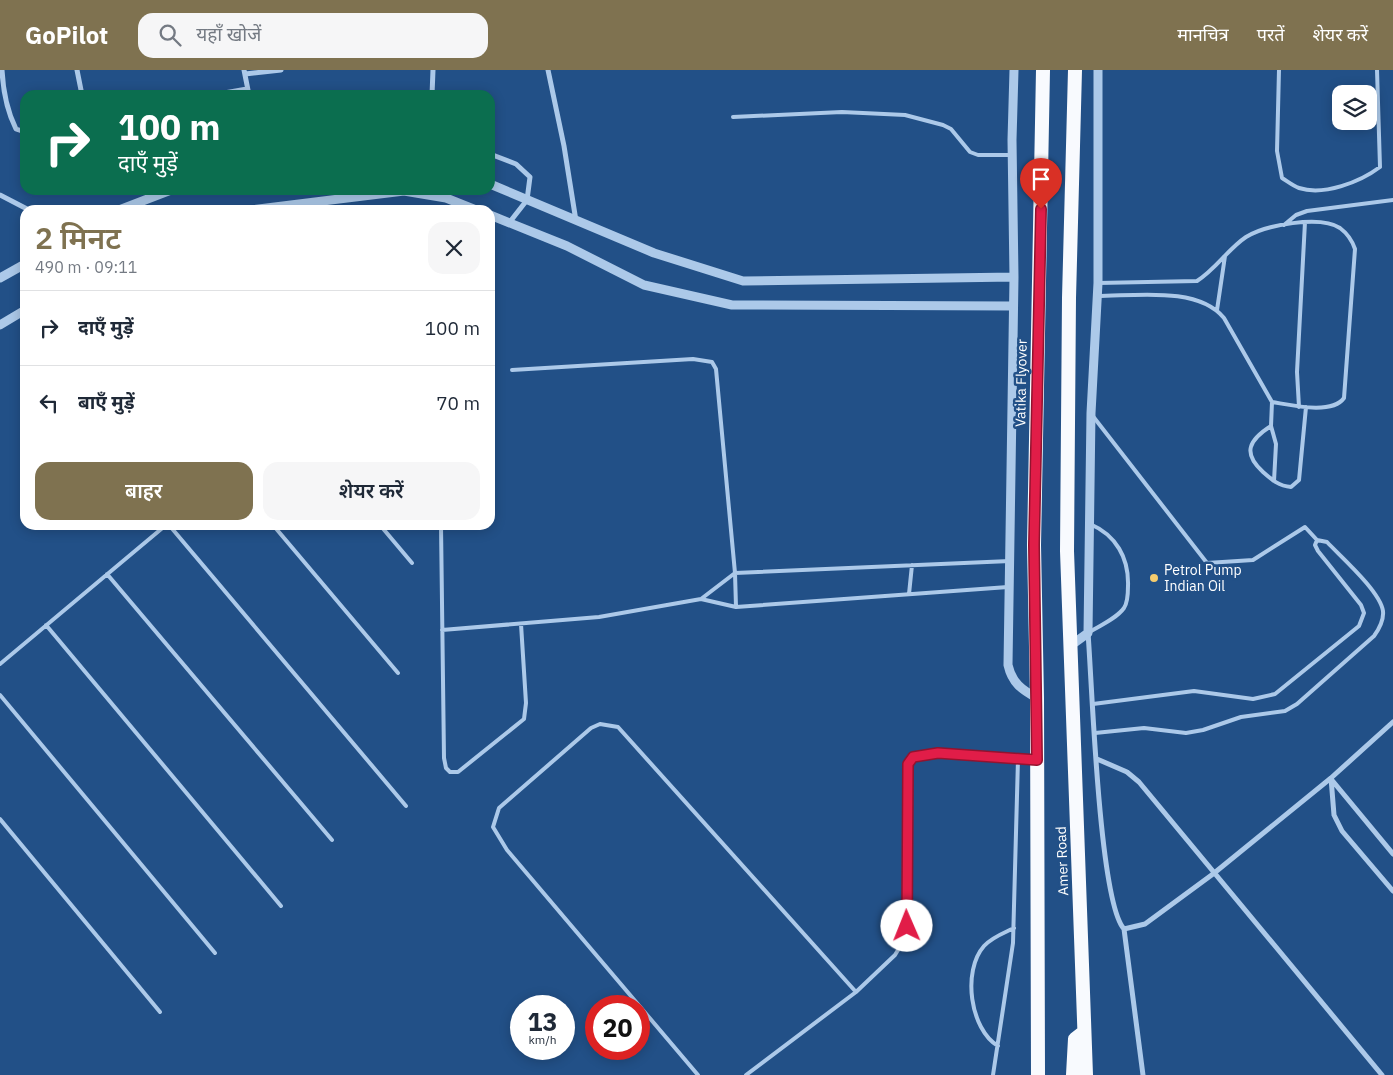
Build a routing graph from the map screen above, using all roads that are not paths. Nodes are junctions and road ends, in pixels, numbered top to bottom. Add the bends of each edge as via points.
1 (2, 70) edge
2 (76, 70) edge
3 (281, 70) edge
4 (433, 70) edge
5 (548, 70) edge
6 (1014, 70) edge
7 (1043, 70) edge
8 (1075, 70) edge
9 (1098, 70) edge
10 (1279, 70) edge
11 (1377, 70) edge
12 (245, 72) edge
13 (81, 90) edge
14 (248, 90) edge
15 (432, 90) edge
16 (733, 117) dead end
17 (20, 130) edge
18 (1012, 155) junction
19 (495, 156) edge
20 (495, 186) edge
21 (0, 195) edge
22 (158, 195) edge
23 (372, 195) edge
24 (428, 195) edge
25 (527, 200) junction
26 (1393, 200) edge
27 (20, 205) edge
28 (132, 205) edge
29 (291, 205) edge
30 (464, 205) edge
31 (495, 218) edge
32 (576, 221) junction
33 (1305, 222) junction
34 (509, 223) junction
35 (1284, 225) junction
36 (1225, 256) junction
37 (20, 267) edge
38 (1014, 277) junction
39 (0, 278) edge
40 (1098, 283) junction
41 (1097, 296) junction
42 (1013, 306) junction
43 (1217, 310) junction
44 (20, 313) edge
45 (0, 325) edge
46 (512, 370) dead end
47 (1272, 402) junction
48 (1299, 406) junction
49 (1306, 407) junction
50 (1091, 413) junction
51 (1271, 426) junction
52 (1274, 481) junction
53 (1090, 524) junction
54 (161, 530) edge
55 (171, 530) edge
56 (277, 530) edge
57 (384, 530) edge
58 (441, 530) edge
59 (1317, 540) junction
60 (1010, 561) junction
61 (412, 562) dead end
62 (912, 565) junction
63 (735, 573) junction
64 (107, 574) junction
65 (1010, 587) junction
66 (909, 594) junction
67 (701, 599) junction
68 (736, 607) junction
69 (520, 624) junction
70 (46, 625) junction
71 (442, 630) junction
72 (1088, 633) junction
73 (1070, 646) junction
74 (0, 664) edge
75 (398, 673) dead end
76 (0, 695) edge
77 (1037, 698) junction
78 (1093, 704) junction
79 (1393, 722) edge
80 (1095, 733) junction
81 (1018, 759) junction
82 (1097, 759) junction
83 (1037, 760) junction
84 (1331, 778) junction
85 (406, 806) dead end
86 (0, 819) edge
87 (332, 840) dead end
88 (1393, 854) edge
89 (1213, 874) junction
90 (1393, 891) edge
91 (281, 906) dead end
92 (1014, 928) junction
93 (1124, 929) junction
94 (215, 953) dead end
95 (856, 992) junction
96 (160, 1012) dead end
97 (1084, 1032) junction
98 (998, 1046) junction
99 (698, 1075) edge
100 (746, 1075) edge
101 (993, 1075) edge
102 (1038, 1075) edge
103 (1073, 1075) edge
104 (1086, 1075) edge
105 (1143, 1075) edge
106 (1382, 1075) edge

1 - 17 street via 10,117
2 - 13 street
3 - 12 street
4 - 15 street
5 - 32 street
6 - 18 street
7 - 77 highway, Vatika Flyover via 1034,545
8 - 73 highway via 1066,551
9 - 40 street
10 - 11 lane via 1277,151 1282,178 1299,188 1332,189 1367,177 1380,167
12 - 14 street
16 - 18 lane via 842,112 905,115 943,125 970,152 978,155
18 - 38 street
19 - 25 street via 516,164 530,177
20 - 25 street
21 - 27 street
22 - 28 street
23 - 29 street
24 - 30 street
25 - 32 street
25 - 34 street
26 - 35 lane via 1307,211 1296,214
31 - 34 street
32 - 38 street via 654,253 743,281
33 - 35 lane
33 - 48 lane via 1297,372
33 - 49 lane via 1338,227 1351,238 1355,249 1344,398 1332,407
34 - 42 street via 567,246 644,285 732,305
35 - 36 lane via 1252,234
36 - 40 lane via 1197,281
36 - 43 lane
37 - 39 street
38 - 42 street
40 - 41 street
41 - 43 lane via 1186,296
41 - 50 street
42 - 60 street
43 - 47 lane
44 - 45 street
46 - 63 lane via 693,359 712,362 716,369
47 - 48 lane
47 - 51 lane
48 - 49 lane
49 - 52 lane via 1299,480 1291,486
50 - 53 street
50 - 59 lane via 1207,562 1252,560 1305,526
51 - 52 lane via 1275,437
51 - 52 lane via 1255,438 1250,450 1253,461
53 - 72 street
53 - 72 lane via 1100,528 1119,546 1129,574 1124,608
54 - 64 lane
55 - 85 lane
56 - 75 lane
57 - 61 lane
58 - 71 lane
59 - 78 lane via 1318,551 1360,605 1363,619 1351,634 1275,694 1253,699 1194,691
59 - 80 lane via 1327,542 1371,590 1383,611 1380,628 1374,636 1297,704 1285,711 1241,716 1186,733 1144,728
60 - 62 lane
60 - 65 street
62 - 63 lane
62 - 66 lane
63 - 67 lane
63 - 68 lane
64 - 70 lane
64 - 87 lane
65 - 66 lane
65 - 77 street via 1008,665 1011,677 1024,691
66 - 68 lane
67 - 68 lane
67 - 69 lane via 599,617
69 - 71 lane
69 - 71 lane via 524,719 458,772 450,772 444,758
70 - 74 lane
70 - 91 lane
72 - 73 street
72 - 78 street
73 - 97 highway, Amer Road
76 - 94 lane
77 - 83 highway, Vatika Flyover
78 - 80 street
79 - 84 street
80 - 82 street
81 - 83 lane
81 - 92 lane
81 - 95 lane via 938,753 913,757 908,764 907,926 904,940 895,955
82 - 89 street via 1127,772 1139,782
82 - 93 street via 1101,820 1113,904 1118,923
83 - 102 highway, Vatika Flyover
84 - 88 street
84 - 89 street
84 - 90 street via 1334,815 1342,832
86 - 96 lane
89 - 93 street via 1145,924
89 - 106 street
92 - 98 lane
92 - 98 lane via 984,946 973,977 972,1004 976,1016 987,1040
93 - 105 street
95 - 99 lane via 618,727 600,724 591,728 499,808 493,827 507,850
95 - 100 lane
97 - 103 highway via 1075,1039
97 - 104 highway, Amer Road
98 - 101 lane

